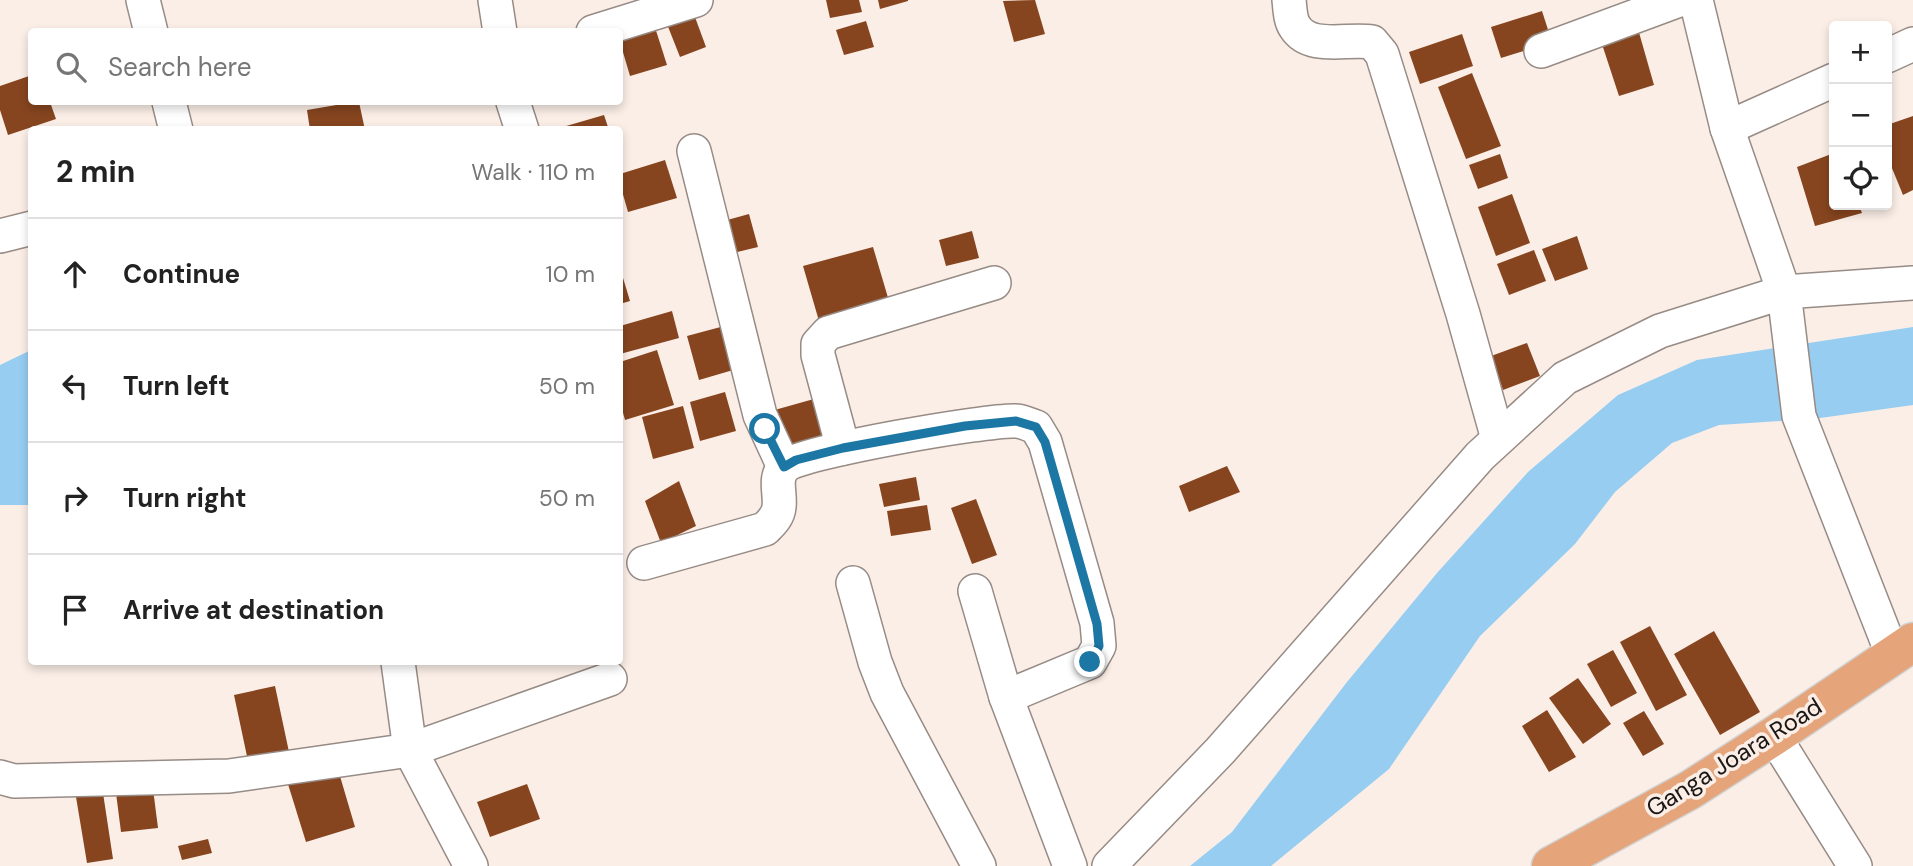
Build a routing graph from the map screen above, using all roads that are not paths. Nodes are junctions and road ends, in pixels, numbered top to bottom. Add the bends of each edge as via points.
1 (144, 0) edge
2 (495, 0) edge
3 (696, 0) edge
4 (1289, 0) edge
5 (1679, 0) edge
6 (1696, 0) edge
7 (150, 28) edge
8 (499, 28) edge
9 (606, 28) edge
10 (1913, 44) edge
11 (1541, 51) dead end
12 (1892, 54) edge
13 (1829, 82) edge
14 (170, 105) edge
15 (514, 105) edge
16 (175, 126) edge
17 (521, 126) edge
18 (1727, 128) junction
19 (694, 151) dead end
20 (28, 229) edge
21 (0, 236) edge
22 (994, 283) dead end
23 (1913, 283) edge
24 (1785, 304) junction
25 (1498, 439) junction
26 (843, 448) junction
27 (784, 467) junction
28 (644, 563) dead end
29 (853, 583) dead end
30 (975, 591) dead end
31 (1903, 649) edge
32 (398, 665) edge
33 (610, 679) dead end
34 (1006, 697) junction
35 (1774, 736) junction
36 (410, 750) junction
37 (0, 777) edge
38 (471, 866) edge
39 (979, 866) edge
40 (1070, 866) edge
41 (1109, 866) edge
42 (1551, 866) edge
43 (1855, 866) edge

1 - 7 street
2 - 8 street
3 - 9 street
4 - 25 street via 1293,25 1304,37 1324,42 1372,42 1382,54
5 - 11 street
6 - 18 street
10 - 12 street
13 - 18 street
14 - 16 street
15 - 17 street
18 - 24 street
19 - 27 street via 760,415
20 - 21 street
22 - 26 street via 828,332 818,344 818,355
23 - 24 street
24 - 25 street via 1660,331 1566,378
24 - 31 street via 1799,416
25 - 41 street via 1220,751
26 - 27 street
26 - 34 street via 965,426 1016,421 1036,427 1045,442 1097,624 1099,646 1090,662
27 - 28 street via 778,481 779,507 765,529
29 - 39 street via 887,693
30 - 34 street
31 - 35 main road, Ganga Joara Road
32 - 36 street
33 - 36 street
34 - 40 street
35 - 42 main road, Ganga Joara Road via 1690,790
35 - 43 street
36 - 37 street via 229,776 14,781
36 - 38 street

